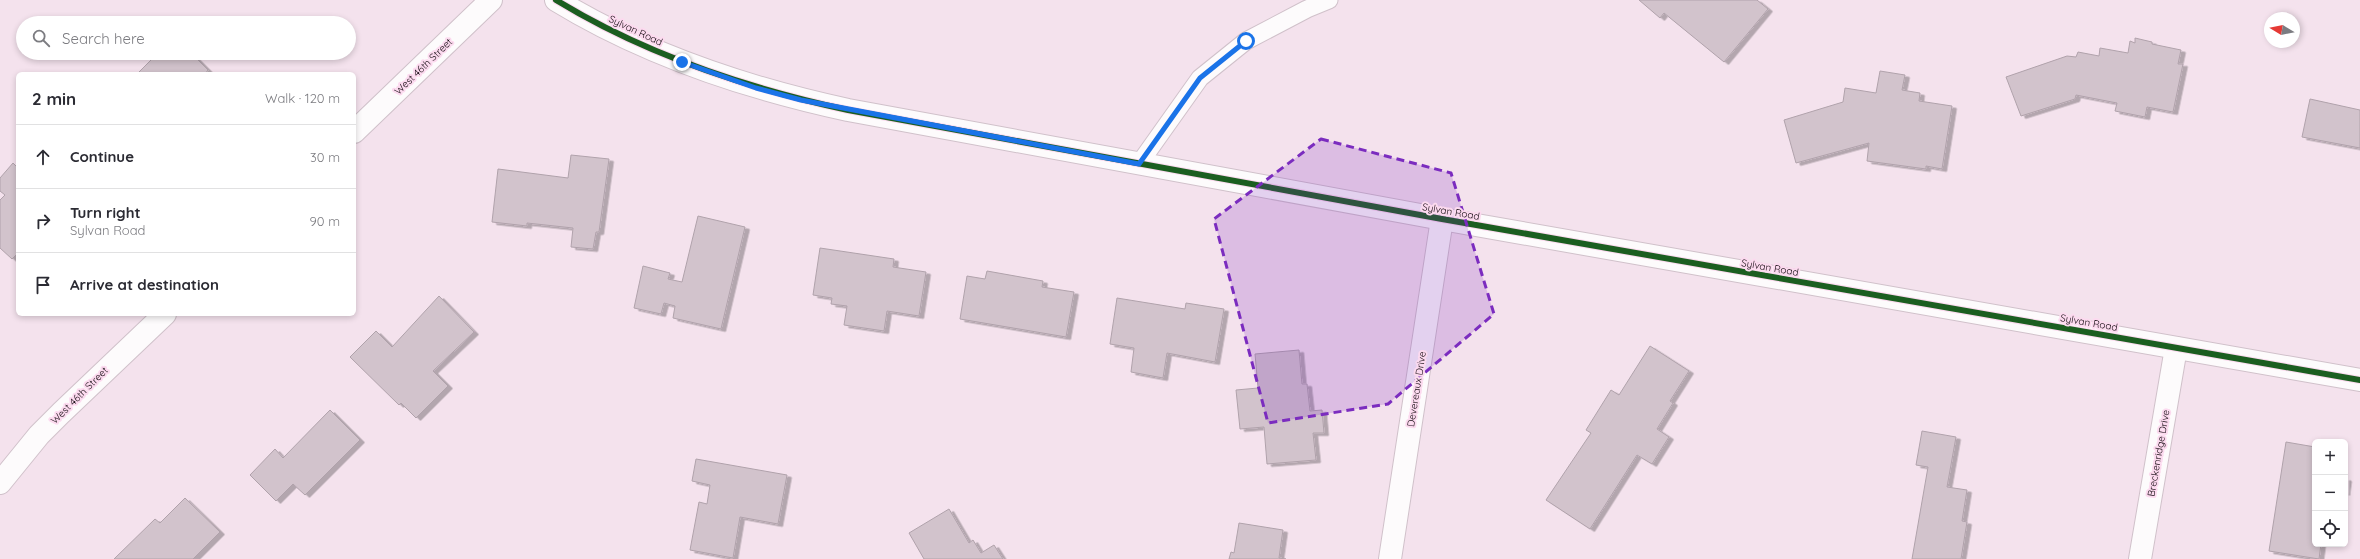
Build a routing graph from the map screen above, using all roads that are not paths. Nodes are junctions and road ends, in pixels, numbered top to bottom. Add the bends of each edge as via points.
1 (492, 0) edge
2 (556, 0) edge
3 (1329, 0) edge
4 (356, 130) edge
5 (1139, 164) junction
6 (1442, 220) junction
7 (163, 316) edge
8 (2176, 348) junction
9 (2360, 380) edge
10 (0, 483) edge
11 (1390, 559) edge
12 (2140, 559) edge

1 - 4 street, West 46th Street
2 - 5 street, Sylvan Road via 646,46 711,73 782,95 848,110
3 - 5 lane via 1246,41 1200,78
5 - 6 street, Sylvan Road
6 - 8 street, Sylvan Road
6 - 11 street, Devereaux Drive
7 - 10 street, West 46th Street via 61,413
8 - 9 street, Sylvan Road
8 - 12 street, Breckenridge Drive

